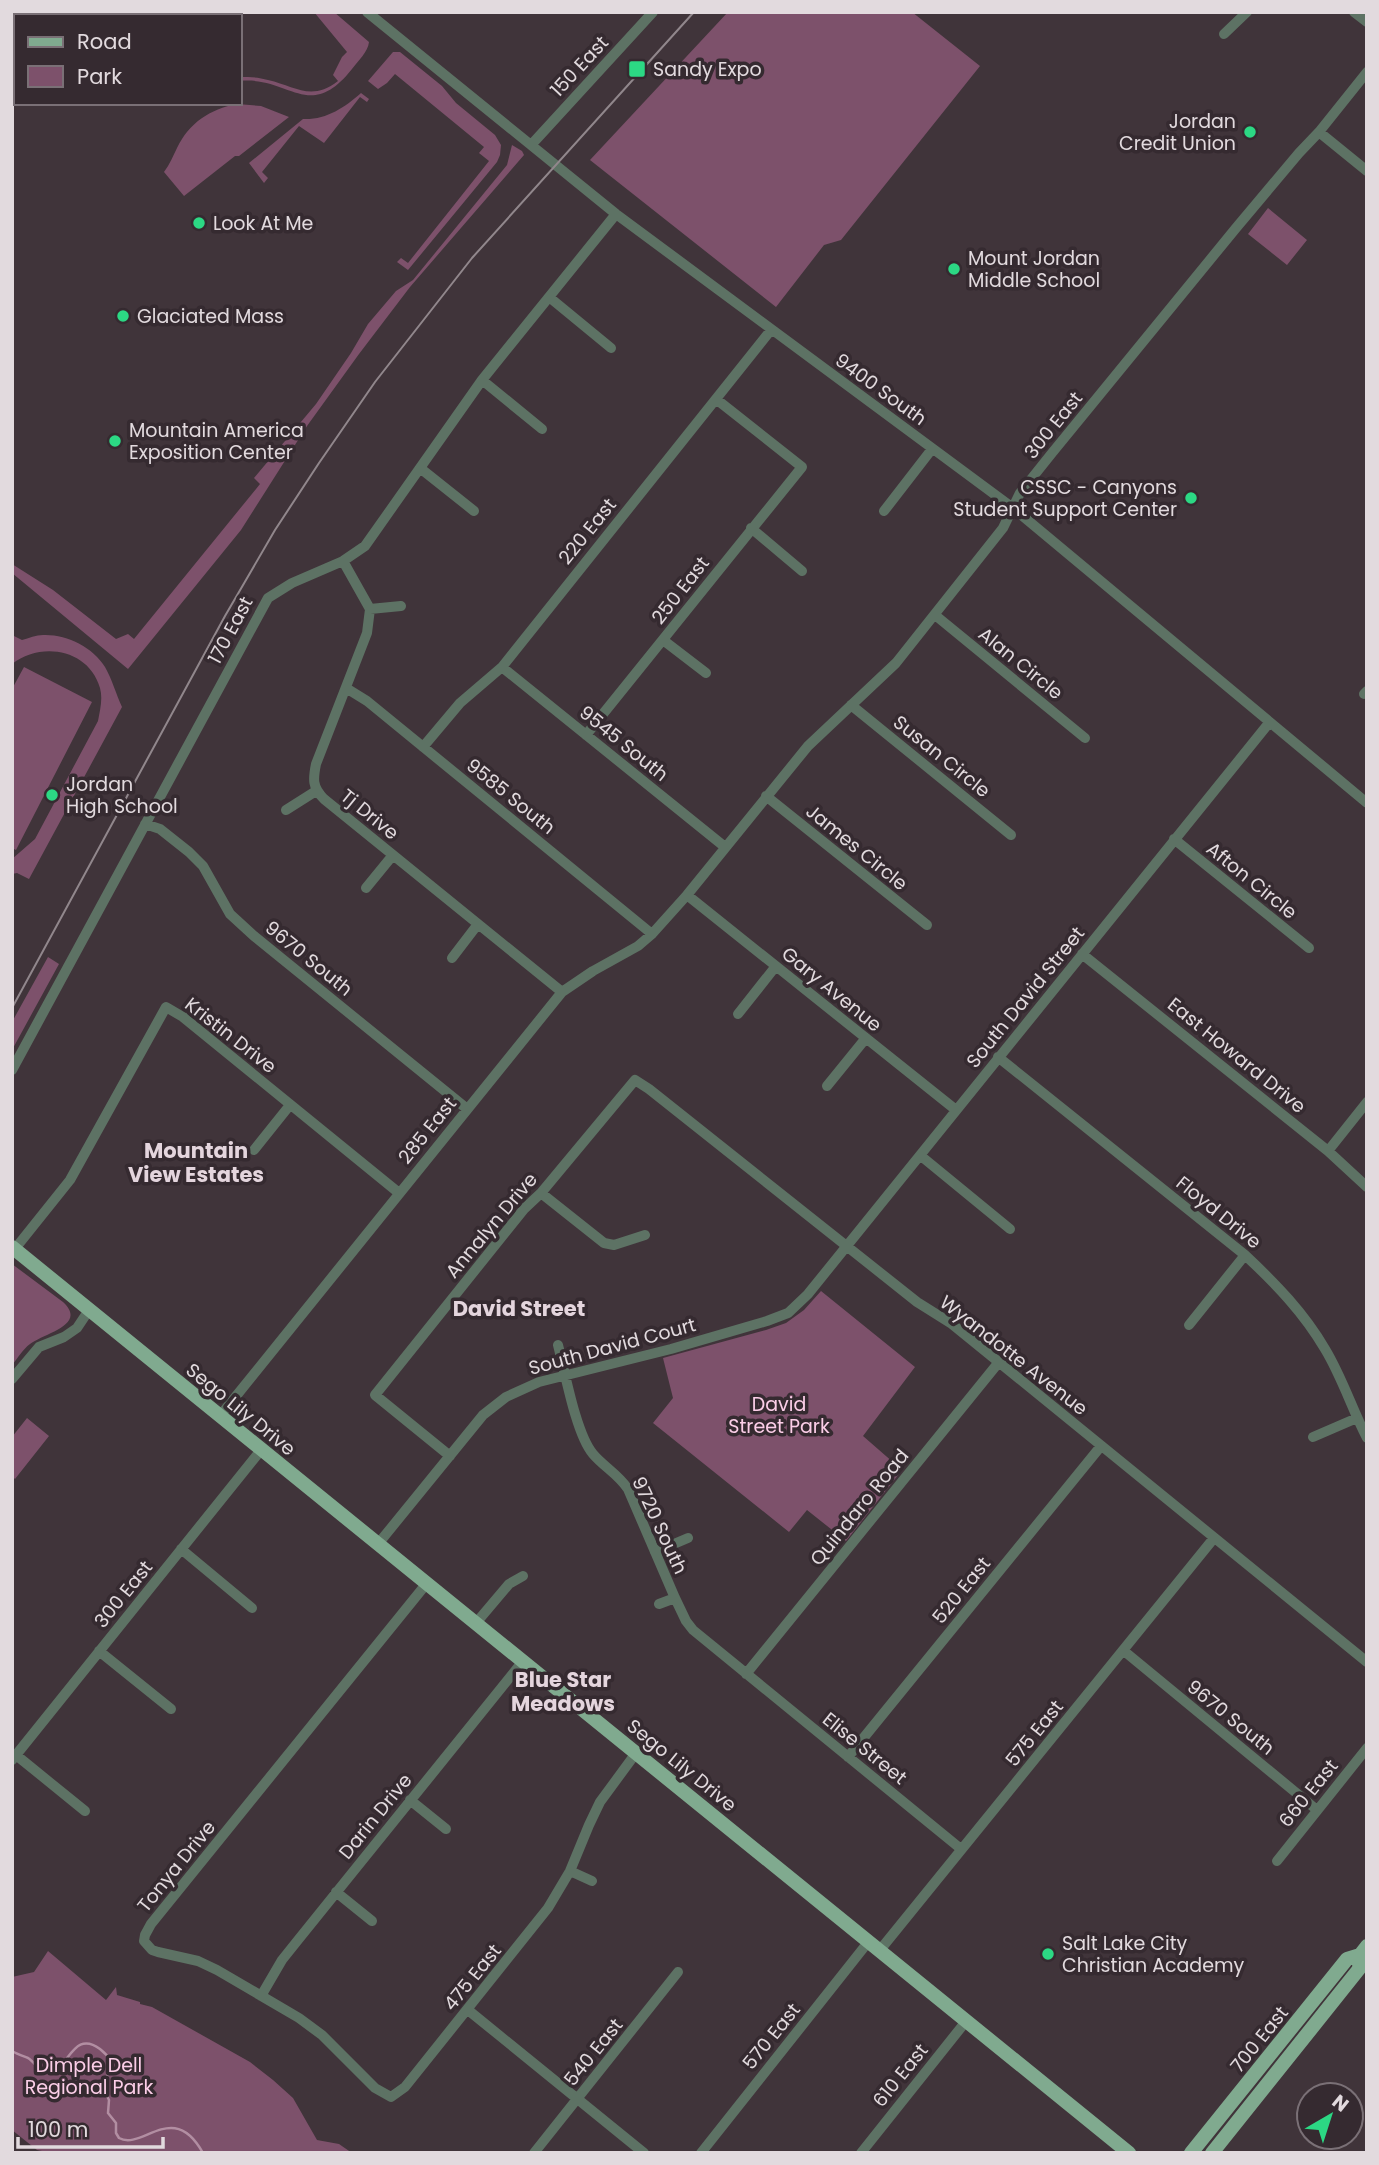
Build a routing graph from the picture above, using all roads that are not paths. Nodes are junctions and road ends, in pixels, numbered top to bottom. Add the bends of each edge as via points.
1 (367, 12) edge
2 (653, 12) edge
3 (1247, 12) edge
4 (1354, 12) edge
5 (1367, 22) edge
6 (1224, 33) dead end
7 (1367, 72) edge
8 (1319, 132) junction
9 (532, 144) junction
10 (1367, 171) edge
11 (617, 214) junction
12 (549, 297) junction
13 (771, 330) junction
14 (611, 348) dead end
15 (482, 380) junction
16 (716, 398) junction
17 (542, 429) dead end
18 (932, 449) junction
19 (420, 468) junction
20 (1013, 508) junction
21 (884, 511) dead end
22 (474, 512) dead end
23 (751, 528) junction
24 (343, 562) junction
25 (802, 571) dead end
26 (401, 606) dead end
27 (370, 609) junction
28 (935, 615) junction
29 (663, 640) junction
30 (502, 667) junction
31 (706, 673) dead end
32 (346, 688) junction
33 (851, 705) junction
34 (1269, 723) junction
35 (586, 735) junction
36 (1085, 738) dead end
37 (423, 747) junction
38 (316, 791) junction
39 (766, 796) junction
40 (1367, 803) edge
41 (286, 810) dead end
42 (145, 824) junction
43 (1011, 835) dead end
44 (1174, 839) junction
45 (725, 847) junction
46 (393, 855) junction
47 (366, 888) dead end
48 (687, 895) junction
49 (478, 924) junction
50 (927, 925) dead end
51 (652, 934) junction
52 (1308, 948) dead end
53 (1082, 954) junction
54 (452, 958) dead end
55 (776, 966) junction
56 (562, 992) junction
57 (738, 1014) dead end
58 (866, 1038) junction
59 (998, 1057) junction
60 (12, 1070) edge
61 (635, 1080) joint
62 (827, 1086) dead end
63 (1367, 1102) edge
64 (290, 1105) junction
65 (466, 1108) junction
66 (956, 1110) junction
67 (254, 1150) dead end
68 (1328, 1151) junction
69 (921, 1156) junction
70 (1367, 1187) edge
71 (399, 1193) junction
72 (541, 1193) junction
73 (1010, 1228) dead end
74 (645, 1235) dead end
75 (846, 1246) junction
76 (13, 1249) edge
77 (1245, 1255) junction
78 (808, 1294) joint
79 (89, 1310) junction
80 (1189, 1325) dead end
81 (558, 1345) dead end
82 (999, 1362) junction
83 (566, 1376) junction
84 (12, 1379) edge
85 (220, 1416) junction
86 (1357, 1418) junction
87 (1313, 1437) dead end
88 (1367, 1437) edge
89 (1101, 1446) junction
90 (261, 1450) junction
91 (450, 1456) junction
92 (688, 1538) dead end
93 (1214, 1538) junction
94 (378, 1544) junction
95 (181, 1549) junction
96 (655, 1552) junction
97 (523, 1576) dead end
98 (426, 1583) junction
99 (675, 1598) junction
100 (659, 1604) dead end
101 (253, 1608) dead end
102 (476, 1623) junction
103 (99, 1651) junction
104 (1124, 1651) junction
105 (523, 1661) junction
106 (1367, 1662) edge
107 (746, 1674) junction
108 (171, 1709) dead end
109 (1367, 1748) edge
110 (636, 1753) junction
111 (848, 1757) junction
112 (14, 1758) edge
113 (410, 1800) junction
114 (1317, 1810) junction
115 (85, 1811) dead end
116 (446, 1829) dead end
117 (961, 1849) junction
118 (1277, 1861) dead end
119 (570, 1871) junction
120 (592, 1881) dead end
121 (336, 1892) junction
122 (372, 1921) dead end
123 (875, 1946) junction
124 (1363, 1951) edge
125 (678, 1972) dead end
126 (261, 1996) junction
127 (468, 2010) junction
128 (967, 2020) junction
129 (391, 2097) joint
130 (577, 2099) junction
131 (534, 2153) edge
132 (644, 2153) edge
133 (701, 2153) edge
134 (860, 2153) edge
135 (1129, 2153) edge
136 (1191, 2153) edge
137 (1212, 2153) edge

1 - 9 street, 9400 South
2 - 9 street, 150 East
3 - 6 street
4 - 5 street
7 - 8 street, 300 East
8 - 10 street
8 - 20 street, 300 East via 1052,453
9 - 11 street, 9400 South
11 - 12 street, 170 East
11 - 13 street, 9400 South
12 - 14 street
12 - 15 street, 170 East
13 - 16 street, 220 East
13 - 18 street, 9400 South
15 - 17 street
15 - 19 street, 170 East
16 - 23 street, 250 East via 802,467
16 - 30 street, 220 East
18 - 20 street, 9400 South
18 - 21 street
19 - 22 street
19 - 24 street, 170 East via 365,546
20 - 28 street, 300 East via 1003,528
20 - 34 street, 9400 South
23 - 25 street
23 - 29 street, 250 East
24 - 27 street
24 - 42 street, 170 East via 268,598
26 - 27 street
27 - 32 street, Tj Drive via 367,633
28 - 33 street, 300 East via 895,663
28 - 36 street, Alan Circle
29 - 31 street
29 - 35 street, 250 East
30 - 35 street, 9545 South
30 - 37 street, 220 East via 460,703
32 - 37 street, 9585 South
32 - 38 street, Tj Drive via 316,764
33 - 39 street, 300 East
33 - 43 street, Susan Circle
34 - 40 street, 9400 South
34 - 44 street, South David Street
35 - 45 street, 9545 South
37 - 51 street, 9585 South
38 - 41 street
38 - 46 street, Tj Drive
39 - 45 street, 300 East
39 - 50 street, James Circle
42 - 60 street, 170 East
42 - 65 street, 9670 South via 160,829 203,866 230,914 254,936
44 - 52 street, Afton Circle
44 - 53 street, South David Street
45 - 48 street, 300 East
46 - 47 street
46 - 49 street, Tj Drive
48 - 51 street, 285 East
48 - 55 street, Gary Avenue
49 - 54 street
49 - 56 street, Tj Drive
51 - 56 street, 285 East
53 - 59 street, South David Street
53 - 68 street, East Howard Drive
55 - 57 street
55 - 58 street, Gary Avenue
56 - 65 street, 285 East
58 - 62 street
58 - 66 street, Gary Avenue
59 - 66 street, South David Street
59 - 77 street, Floyd Drive
61 - 72 street, Annalyn Drive
61 - 75 street, Wyandotte Avenue
63 - 68 street
64 - 67 street
64 - 71 street, Kristin Drive
64 - 76 street, Kristin Drive via 166,1007 70,1180
65 - 71 street, 285 East
66 - 69 street, South David Street
68 - 70 street, East Howard Drive
69 - 73 street
69 - 75 street, South David Street
71 - 85 street, 285 East
72 - 74 street via 604,1243 614,1245
72 - 91 street, Annalyn Drive via 375,1395
75 - 78 street, South David Street
75 - 82 street, Wyandotte Avenue
76 - 79 main road, Sego Lily Drive
77 - 80 street
77 - 86 street, Floyd Drive via 1292,1301 1311,1327
78 - 83 street, South David Court via 788,1313 767,1321
79 - 84 street via 78,1328 39,1347
79 - 85 main road, Sego Lily Drive
81 - 83 street, 9720 South
82 - 89 street, Wyandotte Avenue
82 - 107 street, Quindaro Road
83 - 91 street, South David Court via 539,1382 493,1406
83 - 96 street, 9720 South via 583,1438 592,1454 628,1489
85 - 90 main road, Sego Lily Drive
86 - 87 street
86 - 88 street, Floyd Drive
89 - 93 street, Wyandotte Avenue
89 - 111 street, 520 East
90 - 94 main road, Sego Lily Drive
90 - 95 street, 300 East
91 - 94 street
92 - 96 street
93 - 104 street, 575 East
93 - 106 street, Wyandotte Avenue
94 - 98 main road, Sego Lily Drive
95 - 101 street
95 - 103 street, 300 East
96 - 99 street, 9720 South
97 - 102 street via 509,1584
98 - 102 main road, Sego Lily Drive
98 - 126 street, Tonya Drive via 145,1935 152,1950 198,1961
99 - 100 street
99 - 107 street, 9720 South via 693,1630
102 - 105 main road, Sego Lily Drive
103 - 108 street
103 - 112 street, 300 East
104 - 114 street, 9670 South
104 - 117 street, 575 East
105 - 110 main road, Sego Lily Drive
105 - 113 street, Darin Drive
107 - 111 street, Elise Street
109 - 114 street, 660 East
110 - 119 street, 475 East via 600,1802
110 - 123 main road, Sego Lily Drive
111 - 117 street, Elise Street
112 - 115 street
113 - 116 street
113 - 121 street, Darin Drive
114 - 118 street, 660 East
117 - 123 street, 575 East
119 - 120 street
119 - 127 street, 475 East via 536,1926
121 - 122 street
121 - 126 street, Darin Drive
123 - 128 main road, Sego Lily Drive
123 - 133 street, 570 East
124 - 136 main road, 700 East via 1347,1958
124 - 137 main road, 700 East via 1359,1969
125 - 130 street, 540 East
126 - 129 street, Tonya Drive via 310,2026 375,2088
127 - 129 street, 475 East via 405,2087
127 - 130 street
128 - 134 street, 610 East
128 - 135 main road, Sego Lily Drive
130 - 131 street, 540 East
130 - 132 street

